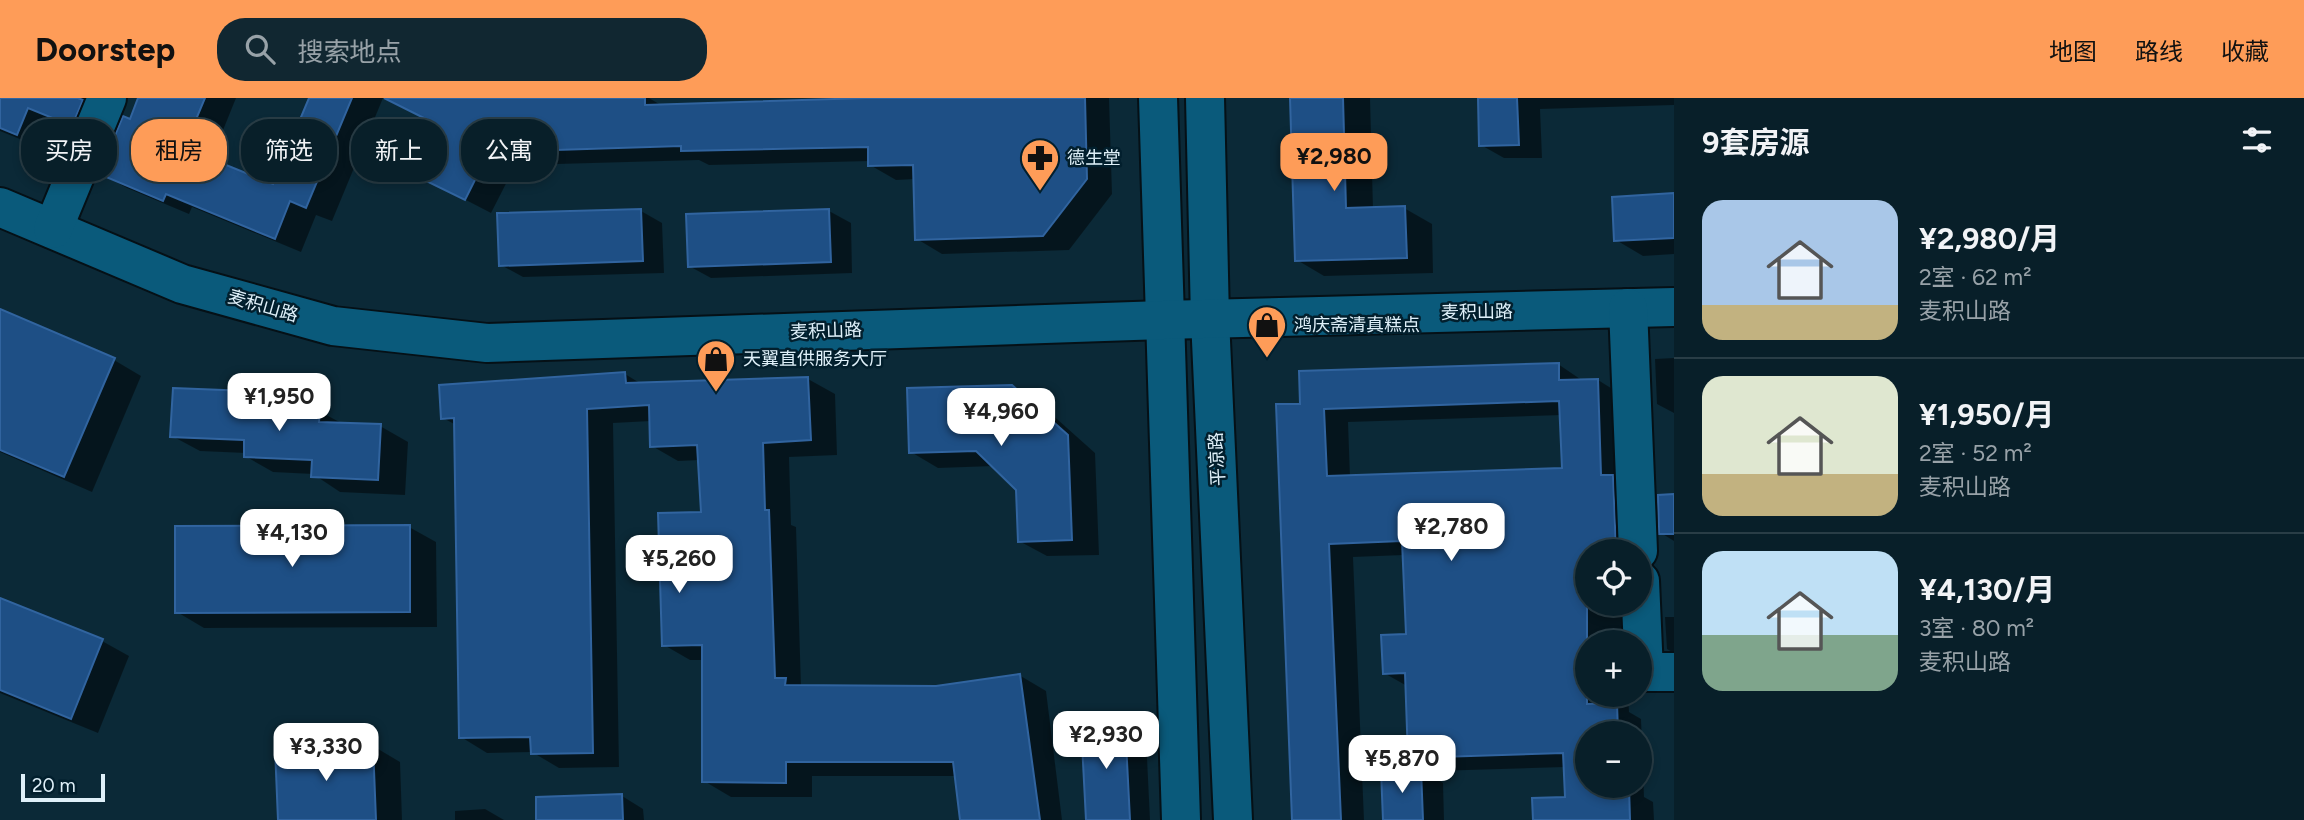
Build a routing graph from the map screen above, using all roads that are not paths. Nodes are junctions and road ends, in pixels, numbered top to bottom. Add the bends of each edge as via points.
1 (107, 98) edge
2 (1158, 98) edge
3 (1205, 98) edge
4 (0, 206) edge
5 (53, 229) junction
6 (1674, 307) edge
7 (1628, 308) junction
8 (1210, 319) junction
9 (1163, 320) junction
10 (1638, 539) edge
11 (1642, 616) edge
12 (1674, 672) edge
13 (1181, 820) edge
14 (1233, 820) edge

1 - 5 street
2 - 9 street
3 - 8 street, 平凉路
4 - 5 street, 麦积山路
5 - 9 street, 麦积山路 via 182,284 333,326 487,343
6 - 7 street, 麦积山路
7 - 8 street, 麦积山路
7 - 10 street
8 - 9 street, 麦积山路
8 - 14 street, 平凉路
9 - 13 street
11 - 12 street via 1644,672

